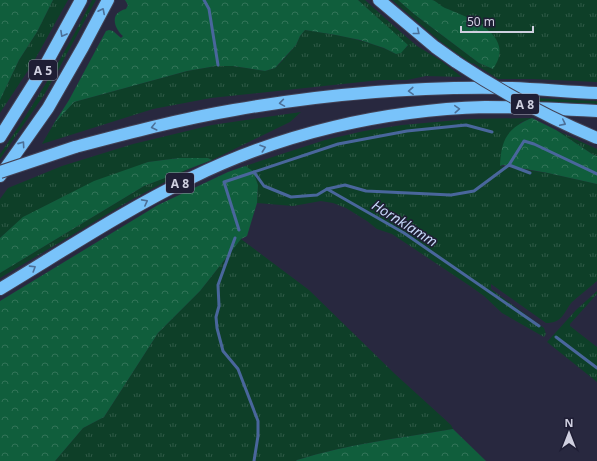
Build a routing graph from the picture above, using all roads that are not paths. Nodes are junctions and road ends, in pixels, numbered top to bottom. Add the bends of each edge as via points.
1 (81, 0) edge
2 (108, 0) edge
3 (379, 0) edge
4 (597, 93) edge
5 (597, 111) edge
6 (0, 137) edge
7 (597, 138) edge
8 (0, 172) edge
9 (0, 176) edge
10 (0, 289) edge

1 -> 6 highway, A 5 via 46,64
9 -> 2 highway, A 5 via 48,108
3 -> 7 highway, A 8, bridge via 435,47 486,82 539,112
4 -> 8 highway, A 8, bridge via 512,88 420,90 290,102 184,120 75,147
10 -> 5 highway, A 8 via 130,209 219,165 287,139 334,126 422,112 485,107

